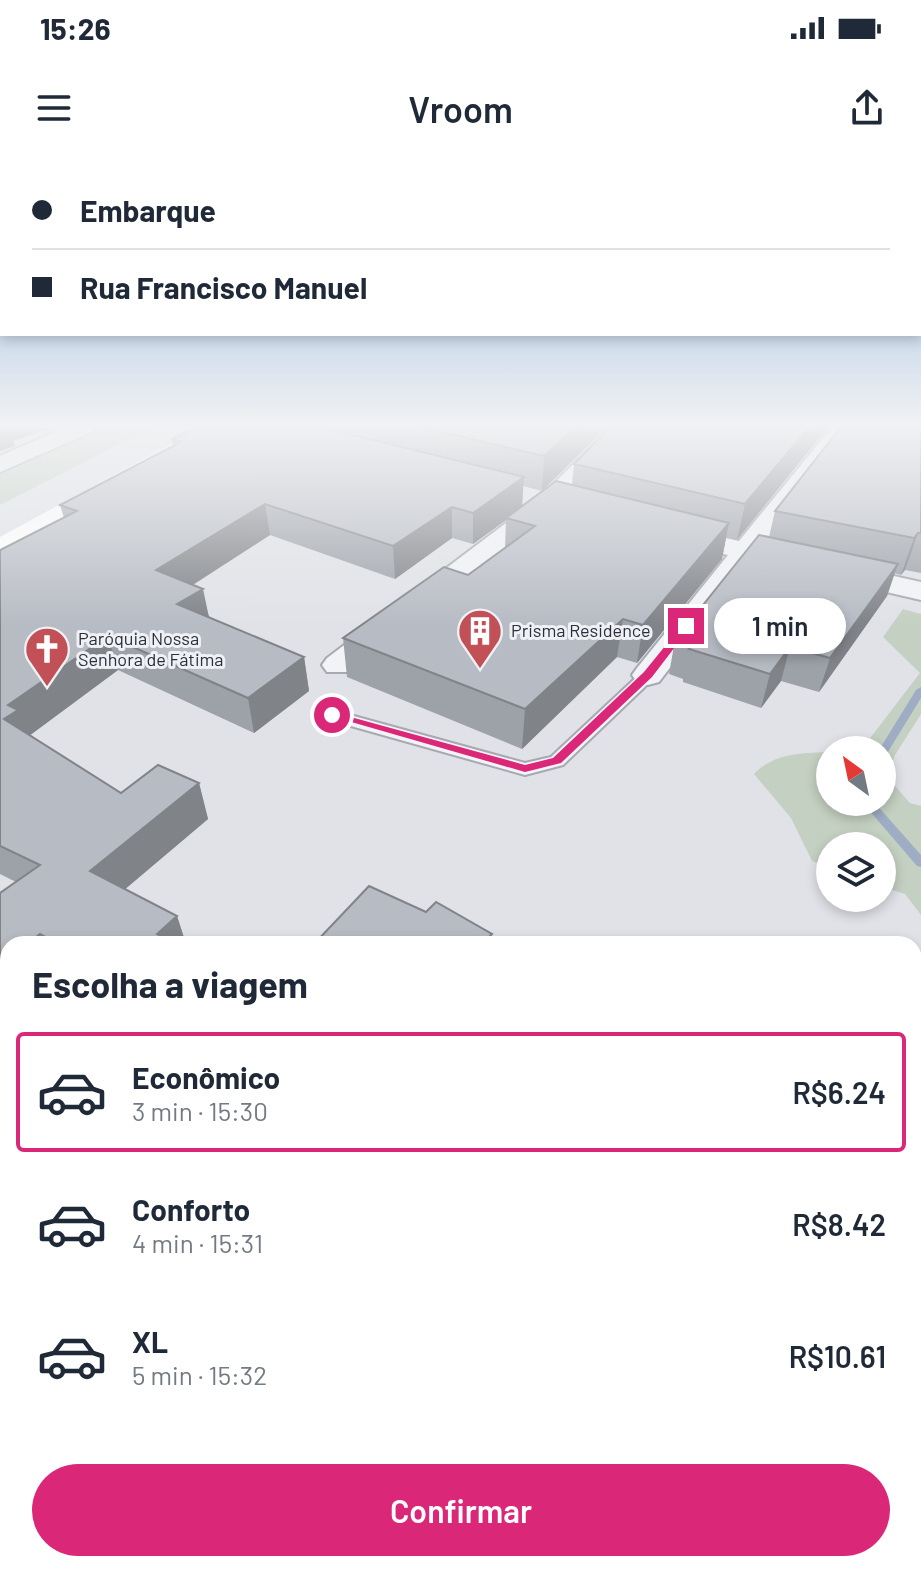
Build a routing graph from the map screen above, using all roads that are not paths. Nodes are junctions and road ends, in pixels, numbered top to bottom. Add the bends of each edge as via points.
1 (55, 493) edge
2 (101, 493) edge
3 (558, 493) edge
4 (791, 493) edge
5 (518, 496) edge
6 (547, 504) junction
7 (577, 511) edge
8 (0, 522) edge
9 (638, 526) edge
10 (0, 549) edge
11 (744, 553) junction
12 (921, 591) edge
13 (338, 665) dead end
14 (648, 675) joint
15 (332, 715) dead end

1 - 8 main road
2 - 10 main road
3 - 6 street
4 - 11 street
5 - 6 street
6 - 7 street
6 - 13 street
9 - 11 street
11 - 12 street
11 - 14 street
14 - 15 lane via 557,761 525,769

